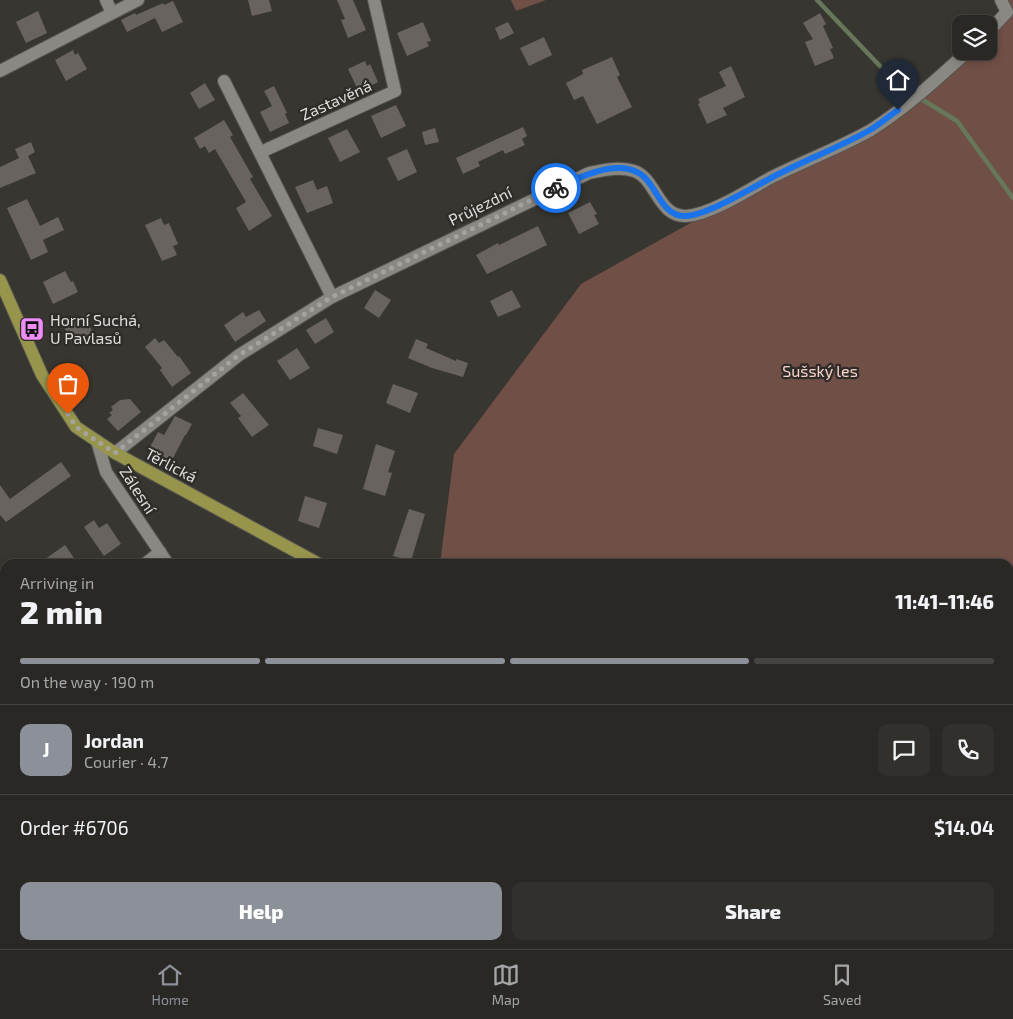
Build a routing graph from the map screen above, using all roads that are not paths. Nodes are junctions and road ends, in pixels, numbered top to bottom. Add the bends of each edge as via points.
1 (106, 0) edge
2 (138, 0) edge
3 (374, 0) edge
4 (1001, 0) edge
5 (112, 13) junction
6 (997, 23) edge
7 (958, 60) edge
8 (0, 71) edge
9 (224, 81) dead end
10 (261, 152) junction
11 (0, 280) edge
12 (332, 297) junction
13 (97, 441) junction
14 (115, 453) junction
15 (160, 552) junction
16 (151, 559) edge
17 (165, 559) edge
18 (311, 559) edge

1 - 5 street
2 - 5 street
3 - 10 street, Zastavěná via 395,91
4 - 6 street via 1007,12
5 - 8 street
7 - 12 street, Průjezdní via 871,130 698,214 684,216 671,212 644,176 634,171 621,168 589,173
9 - 10 street
10 - 12 street
11 - 13 main road, Těrlická via 42,374 76,427
12 - 14 street, Průjezdní via 239,355
13 - 14 main road, Těrlická
13 - 15 street, Zálesní via 106,472
14 - 18 main road, Těrlická
15 - 16 street
15 - 17 street, Zálesní

